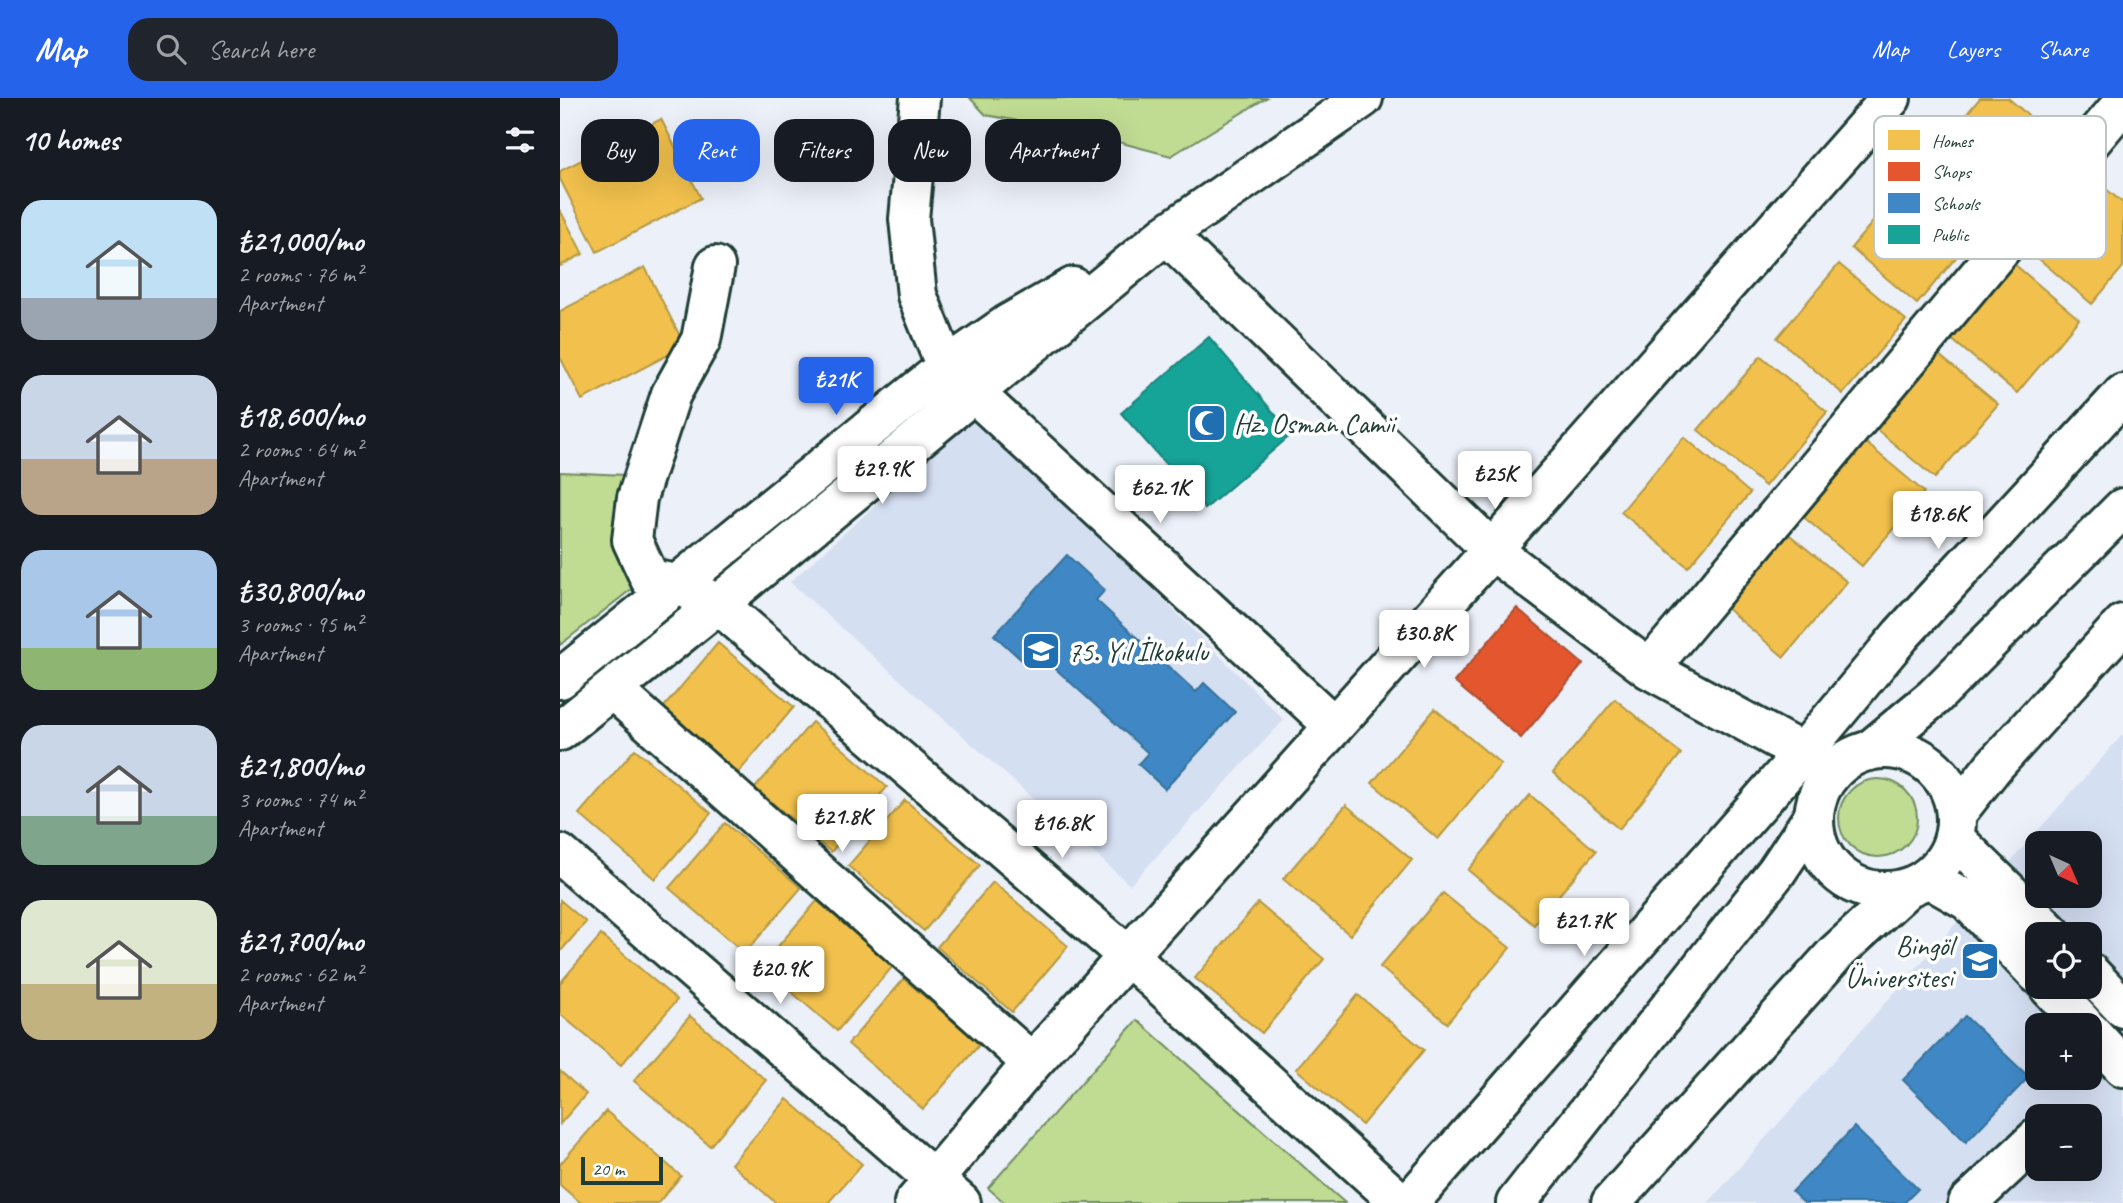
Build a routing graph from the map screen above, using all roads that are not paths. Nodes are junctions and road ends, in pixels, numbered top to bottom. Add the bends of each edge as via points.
1 (920, 98) edge
2 (1363, 98) edge
3 (1891, 98) edge
4 (1875, 116) edge
5 (1874, 117) edge
6 (1166, 234) junction
7 (1990, 259) edge
8 (715, 266) dead end
9 (959, 380) junction
10 (2123, 394) edge
11 (2123, 508) edge
12 (1492, 550) junction
13 (677, 584) junction
14 (718, 604) junction
15 (2123, 624) edge
16 (1649, 669) junction
17 (560, 680) edge
18 (612, 689) junction
19 (1334, 726) junction
20 (560, 732) edge
21 (1869, 751) junction
22 (1816, 764) junction
23 (1813, 817) junction
24 (1955, 826) junction
25 (560, 854) edge
26 (1917, 883) junction
27 (2041, 922) edge
28 (1128, 956) junction
29 (2025, 961) edge
30 (2102, 985) edge
31 (2060, 999) edge
32 (2123, 1007) edge
33 (2073, 1013) edge
34 (2102, 1044) edge
35 (1032, 1063) junction
36 (2123, 1067) edge
37 (2025, 1149) edge
38 (936, 1195) edge
39 (1401, 1203) edge
40 (1409, 1203) edge
41 (1516, 1203) edge
42 (1611, 1203) edge
43 (1968, 1203) edge

1 - 9 main road via 909,219 917,295
2 - 6 main road
3 - 4 main road
5 - 12 main road
6 - 9 main road via 1008,324
6 - 12 main road
7 - 16 main road
8 - 13 main road via 701,340 671,394 637,498 632,540 650,579
9 - 13 main road
9 - 14 main road
9 - 19 main road
10 - 22 main road via 1901,635
11 - 21 main road via 1934,698
12 - 16 main road
12 - 19 main road
13 - 14 main road
13 - 17 main road
14 - 18 main road
14 - 28 main road
15 - 24 main road via 1993,767
16 - 22 main road
18 - 20 main road
18 - 35 main road
19 - 28 main road
21 - 22 main road via 1847,760
21 - 24 main road via 1894,749 1917,756 1936,771 1950,791
22 - 23 main road via 1818,795
22 - 40 main road
23 - 26 main road via 1816,840 1826,861 1842,878 1861,888 1885,892
23 - 41 main road via 1777,870
24 - 26 main road via 1944,860
24 - 27 main road
25 - 38 main road
26 - 29 main road via 1968,901
26 - 42 main road via 1836,953
28 - 35 main road
28 - 39 main road
30 - 32 main road
31 - 33 main road
34 - 36 main road
35 - 38 main road
37 - 43 main road

